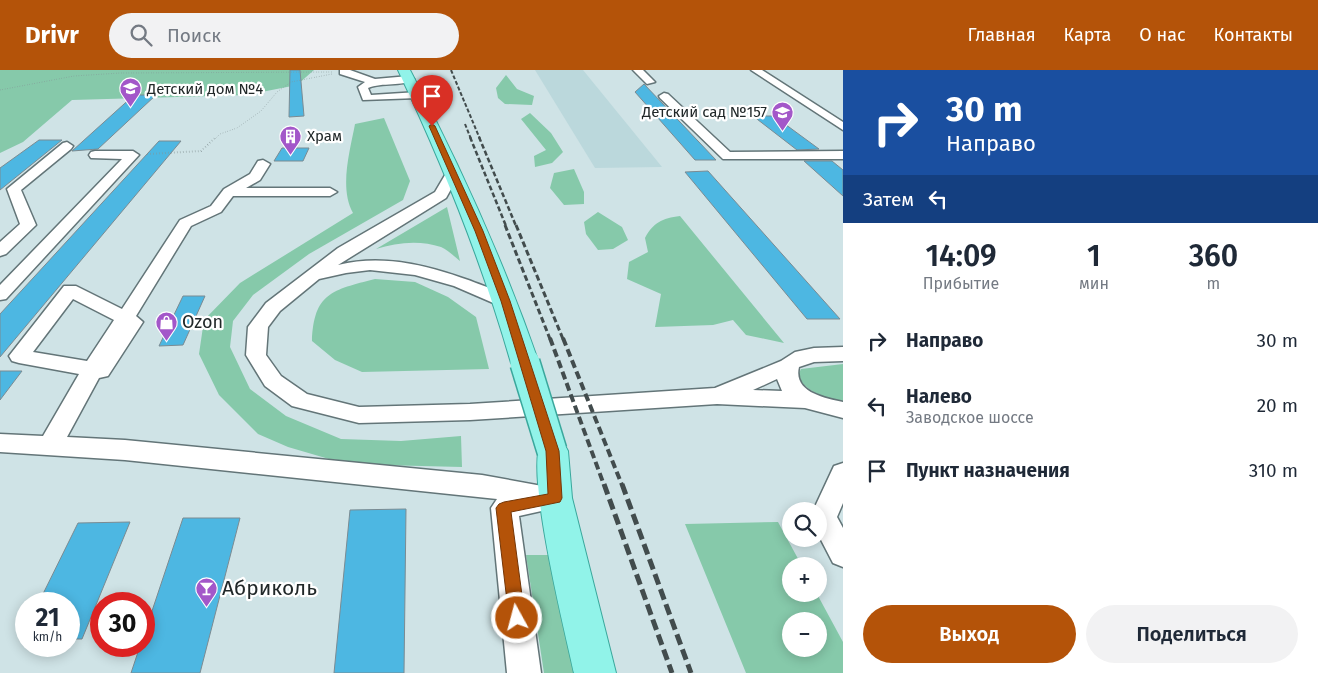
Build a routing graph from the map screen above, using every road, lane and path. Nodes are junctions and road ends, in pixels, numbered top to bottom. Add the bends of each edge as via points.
1 (638, 70) edge
2 (756, 70) edge
3 (344, 71) edge
4 (407, 74) edge
5 (374, 82) junction
6 (650, 82) dead end
7 (0, 90) edge
8 (418, 95) junction
9 (664, 96) dead end
10 (843, 127) edge
11 (67, 146) dead end
12 (95, 155) dead end
13 (133, 155) junction
14 (841, 157) edge
15 (263, 164) dead end
16 (453, 173) junction
17 (229, 192) junction
18 (330, 192) dead end
19 (0, 251) edge
20 (307, 279) junction
21 (0, 295) edge
22 (506, 301) junction
23 (843, 354) edge
24 (788, 366) junction
25 (93, 369) junction
26 (717, 396) junction
27 (804, 400) junction
28 (843, 410) edge
29 (0, 443) edge
30 (50, 446) junction
31 (843, 473) edge
32 (555, 498) junction
33 (843, 554) edge
34 (524, 673) edge
35 (595, 673) edge

1 - 6 street
2 - 10 street
3 - 5 street
3 - 7 path via 274,74 120,72 74,76
3 - 13 path via 291,82 277,92 262,111 237,128 220,134 200,151
4 - 5 street
4 - 8 main road
5 - 8 street via 363,87 367,98
8 - 16 main road
9 - 14 street via 727,156
11 - 19 street via 14,189 28,225
12 - 13 street
13 - 21 street
15 - 17 street via 254,177
16 - 20 street via 441,196 344,252
16 - 22 main road
17 - 18 street
17 - 25 street via 216,209 185,223
20 - 22 street via 337,269 402,266 446,276
20 - 26 street via 273,307 258,327 256,355 272,381 300,400 359,415
22 - 32 main road, bridge via 552,451
23 - 24 street via 796,359
24 - 26 street
24 - 27 street via 786,376
25 - 25 street via 19,356 70,290 132,322 100,370
25 - 30 street
26 - 27 street
27 - 28 street
29 - 30 street
30 - 32 street via 125,450 482,486
31 - 33 street via 823,518
32 - 34 street via 504,508
32 - 35 main road

